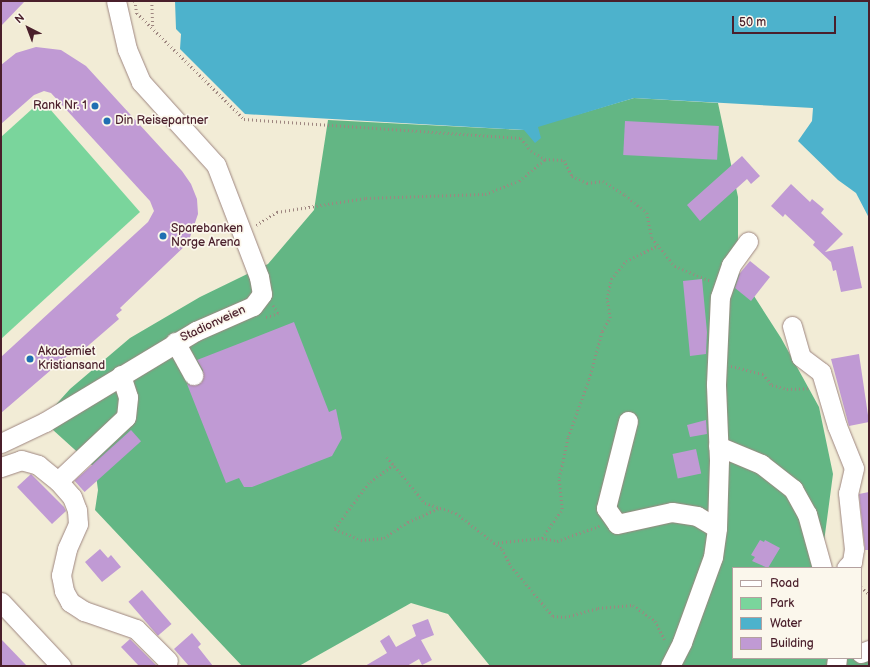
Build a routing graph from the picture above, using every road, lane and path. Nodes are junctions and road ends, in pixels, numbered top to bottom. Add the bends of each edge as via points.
1 (116, 1) edge
2 (152, 1) edge
3 (137, 13) dead end
4 (152, 28) junction
5 (545, 159) junction
6 (241, 233) junction
7 (748, 242) dead end
8 (657, 246) junction
9 (723, 286) junction
10 (792, 326) dead end
11 (175, 342) junction
12 (717, 364) junction
13 (192, 374) dead end
14 (121, 375) junction
15 (826, 388) junction
16 (628, 421) dead end
17 (1, 443) edge
18 (718, 446) junction
19 (387, 457) dead end
20 (394, 465) junction
21 (1, 467) edge
22 (58, 481) junction
23 (439, 508) junction
24 (617, 524) junction
25 (718, 528) junction
26 (542, 538) junction
27 (494, 543) junction
28 (822, 567) edge
29 (847, 567) edge
30 (1, 602) edge
31 (673, 659) edge
32 (168, 661) dead end
33 (61, 666) edge

1 - 6 street, Stadionveien via 127,49 142,82 216,165
2 - 4 path
3 - 4 path
4 - 5 path via 244,119 521,138 531,151
5 - 6 path via 518,181 485,194 366,198 277,212
5 - 8 path via 564,160 572,176 587,183 603,181 625,195 647,213 652,238
6 - 11 street, Stadionveien via 262,284 259,301
7 - 9 street via 731,266
8 - 9 path via 675,266
8 - 26 path via 626,261 611,279 607,299 610,318 602,331 568,436 559,478 562,509
9 - 12 street via 720,297
10 - 15 street via 801,357 821,372
11 - 13 street
11 - 14 street, Stadionveien
12 - 15 path via 763,374 772,385 787,389
12 - 18 street
14 - 17 street, Stadionveien via 46,422
14 - 22 street via 128,397 126,417
15 - 29 street via 837,426 854,468 848,493 854,549 852,562
16 - 24 street via 606,508
18 - 25 street
18 - 28 street via 761,464 793,489 807,514
19 - 20 path
20 - 23 path via 425,503
20 - 23 path via 369,483 335,529 361,540 384,538 408,522
21 - 22 street via 16,460 27,461 41,467
22 - 32 street via 72,497 77,510 78,524 67,549 61,575 64,591 70,602 84,611 136,629
23 - 27 path via 456,513
24 - 25 street via 672,512 697,516
24 - 26 path via 594,526 557,541
25 - 31 street via 713,557
26 - 27 path
27 - 31 path via 502,549 512,566 553,616 565,617 598,608 633,605 655,621
30 - 33 street

